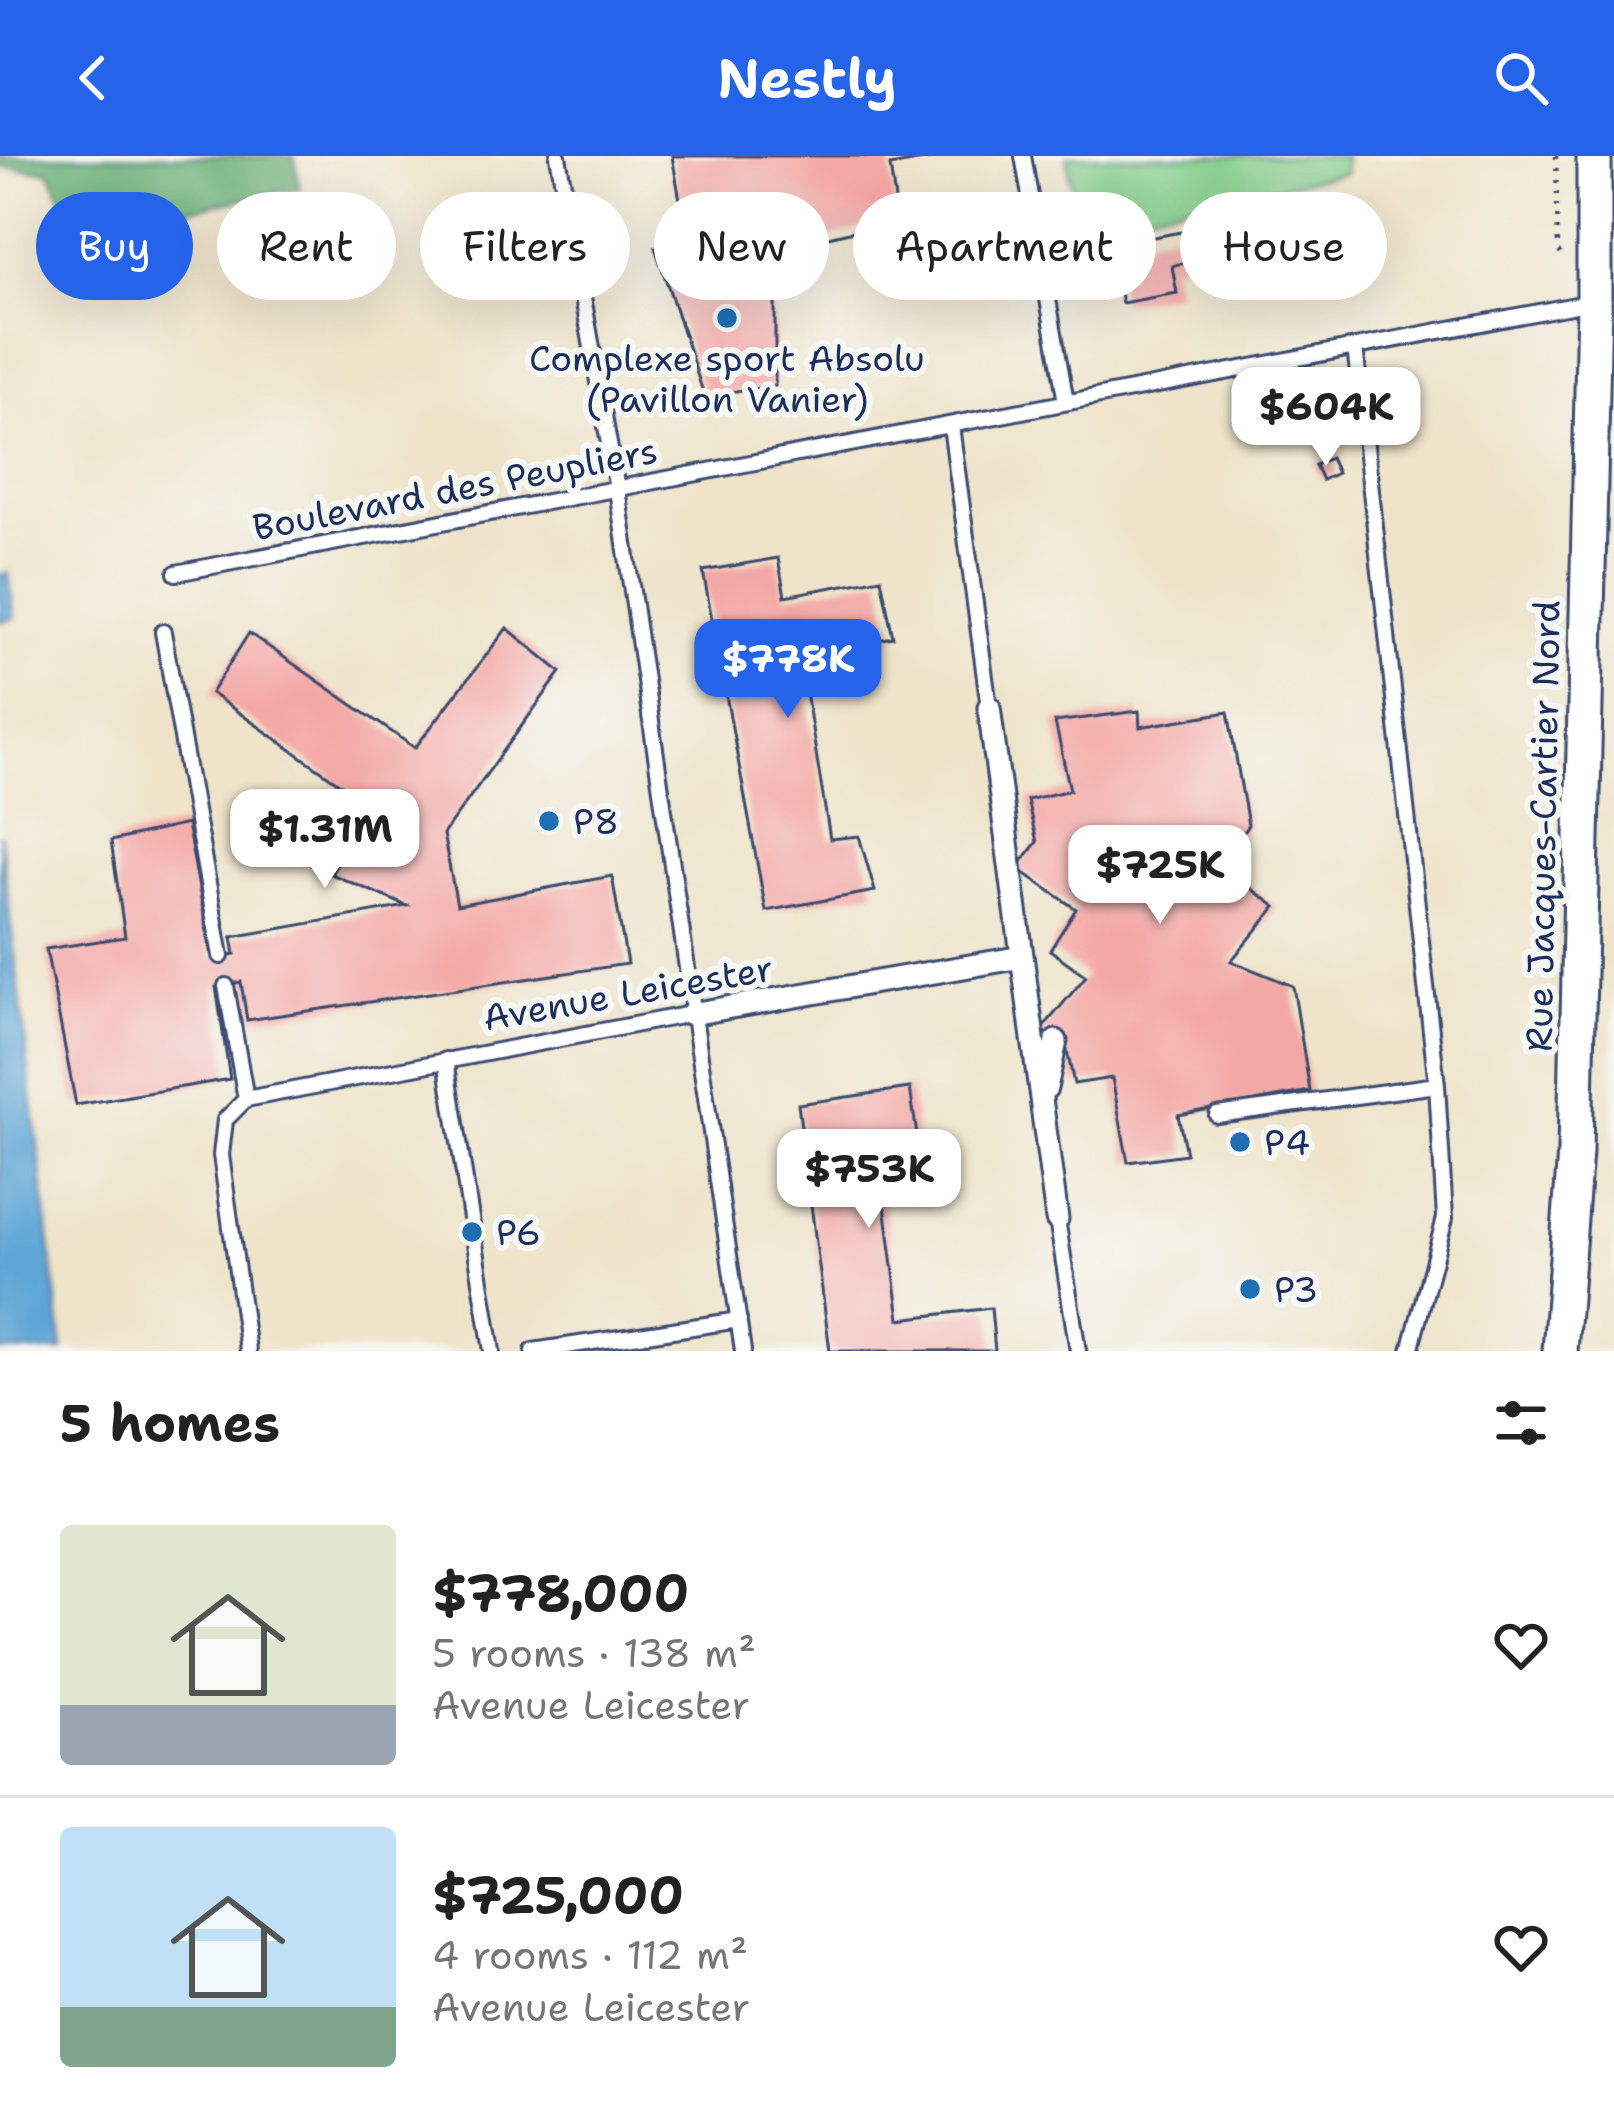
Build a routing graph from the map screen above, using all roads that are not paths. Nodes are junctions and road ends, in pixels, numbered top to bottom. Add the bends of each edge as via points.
1 (558, 156) edge
2 (1023, 156) edge
3 (1594, 156) edge
4 (1604, 300) edge
5 (1355, 347) junction
6 (1066, 402) junction
7 (951, 426) junction
8 (617, 489) junction
9 (176, 573) dead end
10 (163, 632) dead end
11 (989, 707) joint
12 (1007, 843) junction
13 (1016, 905) junction
14 (221, 956) dead end
15 (1022, 957) junction
16 (226, 986) dead end
17 (691, 1014) junction
18 (1056, 1042) dead end
19 (446, 1060) junction
20 (1437, 1085) junction
21 (246, 1099) junction
22 (1042, 1106) junction
23 (1217, 1115) dead end
24 (1057, 1219) joint
25 (739, 1320) junction
26 (248, 1351) edge
27 (492, 1351) edge
28 (533, 1351) edge
29 (743, 1351) edge
30 (1078, 1351) edge
31 (1410, 1351) edge
32 (1560, 1351) edge

1 - 8 lane
2 - 6 lane
3 - 4 street, Rue Jacques-Cartier Nord
4 - 5 lane, Boulevard des Peupliers
4 - 32 street, Rue Jacques-Cartier Nord via 1575,1152
5 - 6 lane, Boulevard des Peupliers
5 - 20 lane
6 - 7 lane, Boulevard des Peupliers
7 - 8 lane, Boulevard des Peupliers
7 - 11 lane
8 - 9 lane, Boulevard des Peupliers
8 - 17 lane
10 - 14 lane
11 - 12 street
12 - 13 street
12 - 13 street via 1024,868
13 - 15 street
15 - 17 street, Avenue Leicester
15 - 22 street
16 - 21 lane
17 - 19 lane, Avenue Leicester
17 - 25 lane
18 - 22 street
19 - 21 lane, Avenue Leicester
19 - 27 lane
20 - 23 lane
20 - 31 lane via 1445,1218
21 - 26 lane via 225,1120 221,1155
22 - 24 street
24 - 30 lane
25 - 28 lane
25 - 29 lane

